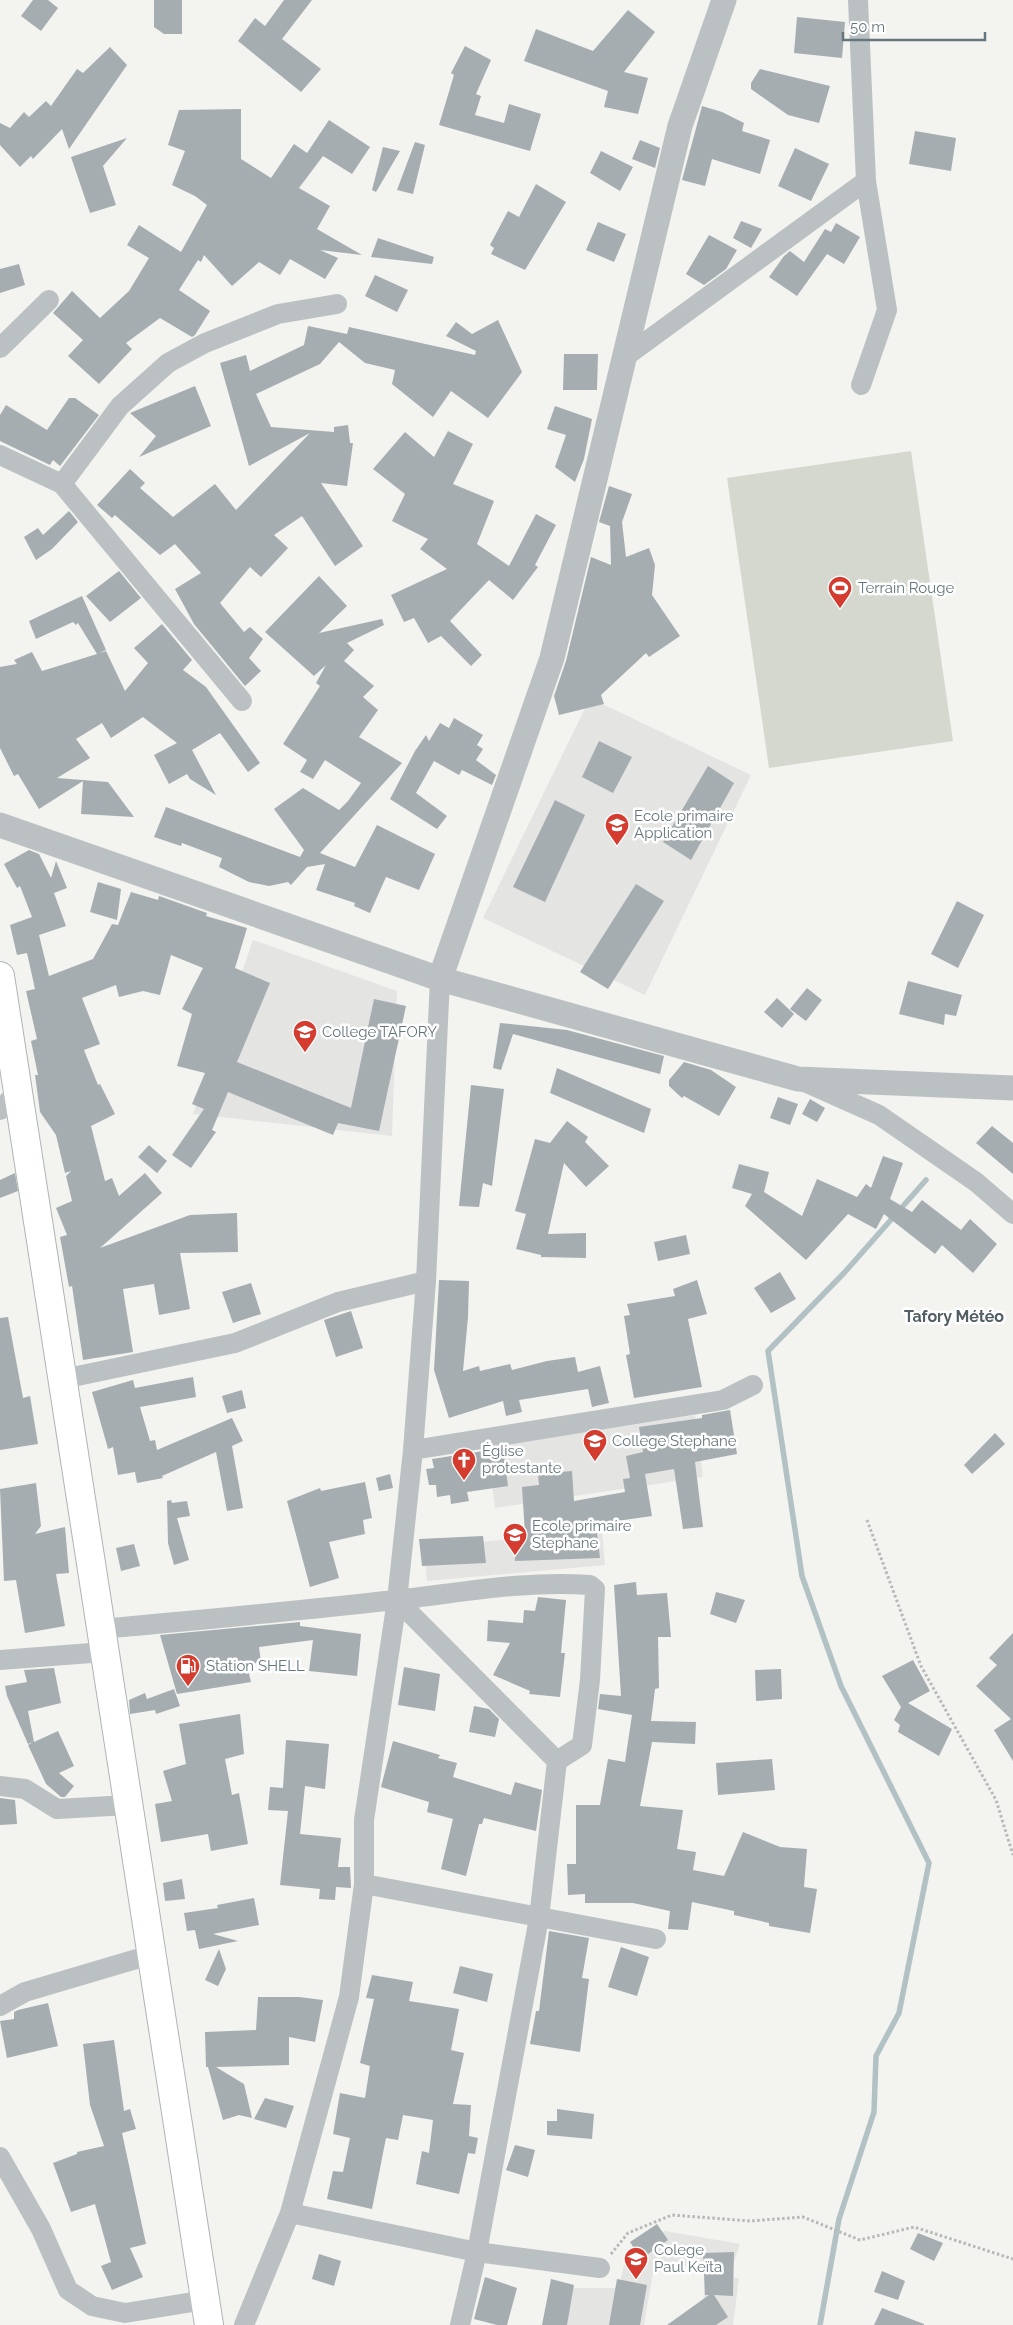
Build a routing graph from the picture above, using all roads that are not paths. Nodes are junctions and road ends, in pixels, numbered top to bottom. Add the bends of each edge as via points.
1 (724, 0) edge
2 (858, 0) edge
3 (866, 181) junction
4 (49, 300) dead end
5 (337, 304) dead end
6 (0, 348) edge
7 (625, 357) junction
8 (861, 385) dead end
9 (0, 455) edge
10 (62, 484) junction
11 (242, 701) dead end
12 (0, 825) edge
13 (0, 976) edge
14 (440, 979) junction
15 (798, 1079) junction
16 (1013, 1088) edge
17 (19, 1090) junction
18 (0, 1110) edge
19 (1013, 1214) edge
20 (426, 1281) junction
21 (63, 1380) junction
22 (753, 1385) dead end
23 (413, 1450) junction
24 (397, 1600) junction
25 (103, 1641) junction
26 (0, 1660) edge
27 (557, 1761) junction
28 (0, 1786) edge
29 (128, 1805) junction
30 (364, 1884) junction
31 (539, 1918) junction
32 (656, 1939) dead end
33 (150, 1955) junction
34 (0, 2006) edge
35 (0, 2157) edge
36 (290, 2213) junction
37 (477, 2252) junction
38 (600, 2268) road end
39 (204, 2317) edge
40 (244, 2325) edge
41 (460, 2325) edge

1 - 7 street via 680,126
2 - 3 street
3 - 7 street
3 - 8 street via 887,310
4 - 6 street
5 - 10 street via 278,314 205,343 168,363 120,406
7 - 14 street via 552,658
9 - 10 street
10 - 11 street
12 - 14 street
13 - 17 main road
14 - 15 street
14 - 20 street
15 - 16 street
15 - 19 street via 879,1115 976,1182
17 - 18 street
17 - 21 main road
20 - 21 street via 338,1302 235,1343
20 - 23 street
21 - 25 main road
22 - 23 street via 723,1400
23 - 24 street
24 - 25 street
24 - 27 street
24 - 27 street via 485,1587 566,1583 590,1585 595,1589 595,1621 582,1745
24 - 30 street via 364,1820
25 - 26 street
25 - 29 main road
27 - 31 street
28 - 29 street via 25,1789 57,1809
29 - 33 main road
30 - 31 street
30 - 36 street via 349,1997
31 - 32 street
31 - 37 street
33 - 34 street via 25,1992
33 - 39 main road
35 - 39 street via 42,2229 68,2290 92,2306 125,2313
36 - 37 street
36 - 40 street
37 - 38 street
37 - 41 street

